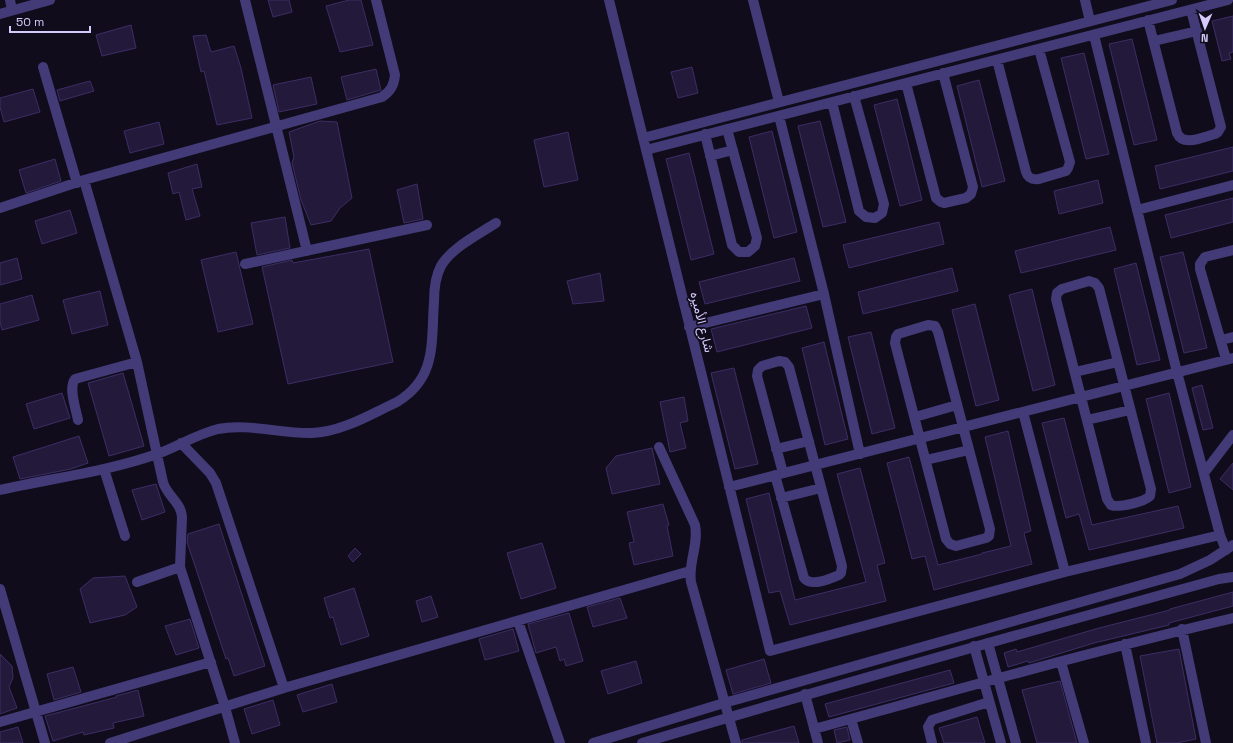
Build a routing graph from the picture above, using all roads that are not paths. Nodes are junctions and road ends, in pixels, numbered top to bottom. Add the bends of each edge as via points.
1 (10, 0) edge
2 (50, 0) edge
3 (245, 0) edge
4 (376, 0) edge
5 (609, 0) edge
6 (753, 0) edge
7 (1085, 0) edge
8 (1172, 0) edge
9 (1228, 0) edge
10 (1144, 4) edge
11 (12, 10) junction
12 (1191, 10) junction
13 (0, 14) edge
14 (1103, 18) junction
15 (1148, 20) junction
16 (1090, 21) junction
17 (1079, 24) junction
18 (1107, 31) junction
19 (1196, 31) junction
20 (1094, 35) junction
21 (1083, 37) junction
22 (1154, 42) junction
23 (1039, 49) junction
24 (997, 60) junction
25 (43, 67) dead end
26 (943, 73) junction
27 (906, 83) junction
28 (854, 96) junction
29 (794, 98) junction
30 (779, 102) junction
31 (832, 102) junction
32 (767, 105) junction
33 (797, 111) junction
34 (774, 117) junction
35 (276, 127) junction
36 (727, 129) junction
37 (705, 134) junction
38 (643, 138) junction
39 (646, 150) junction
40 (733, 150) junction
41 (710, 156) junction
42 (80, 182) junction
43 (1233, 185) edge
44 (0, 208) edge
45 (1137, 210) junction
46 (496, 223) dead end
47 (427, 225) dead end
48 (1233, 250) edge
49 (307, 251) junction
50 (245, 264) dead end
51 (824, 294) junction
52 (689, 327) junction
53 (1233, 337) edge
54 (1221, 340) junction
55 (1230, 359) edge
56 (137, 362) junction
57 (1118, 362) junction
58 (1075, 372) junction
59 (1178, 372) junction
60 (1124, 386) junction
61 (1081, 397) junction
62 (957, 405) junction
63 (1130, 410) junction
64 (1023, 412) junction
65 (915, 417) junction
66 (78, 420) dead end
67 (1087, 420) junction
68 (963, 427) junction
69 (1233, 436) edge
70 (920, 437) junction
71 (809, 441) junction
72 (181, 444) junction
73 (658, 446) dead end
74 (776, 449) junction
75 (969, 450) junction
76 (157, 454) junction
77 (860, 454) junction
78 (926, 460) junction
79 (815, 465) junction
80 (104, 469) junction
81 (1204, 473) junction
82 (779, 474) junction
83 (729, 487) junction
84 (822, 488) junction
85 (0, 490) edge
86 (781, 498) junction
87 (1220, 534) junction
88 (125, 536) dead end
89 (1229, 547) edge
90 (180, 567) junction
91 (690, 571) junction
92 (1064, 572) junction
93 (1233, 577) edge
94 (137, 582) dead end
95 (0, 589) edge
96 (1233, 619) edge
97 (518, 621) junction
98 (1182, 630) junction
99 (988, 643) junction
100 (1125, 644) junction
101 (974, 646) junction
102 (211, 662) junction
103 (1061, 662) junction
104 (998, 679) junction
105 (984, 683) junction
106 (284, 688) junction
107 (805, 694) junction
108 (989, 702) junction
109 (724, 703) junction
110 (225, 706) junction
111 (36, 712) junction
112 (728, 717) junction
113 (851, 719) junction
114 (0, 722) edge
115 (814, 729) junction
116 (45, 743) edge
117 (110, 743) edge
118 (235, 743) edge
119 (560, 743) edge
120 (593, 743) edge
121 (642, 743) edge
122 (736, 743) edge
123 (818, 743) edge
124 (858, 743) edge
125 (932, 743) edge
126 (1000, 743) edge
127 (1016, 743) edge
128 (1084, 743) edge
129 (1146, 743) edge
130 (1206, 743) edge

1 - 11 street
2 - 11 street
3 - 35 street
4 - 35 street via 395,75 392,88 382,97
5 - 38 street, شارع الأميره
6 - 30 street
7 - 16 street
8 - 10 street
9 - 12 street
10 - 14 street
11 - 13 street
12 - 15 street
12 - 19 street
14 - 16 street
14 - 18 street
15 - 18 street
15 - 22 street
16 - 17 street
17 - 21 street
17 - 29 street
18 - 20 street
19 - 22 street
19 - 22 street via 1221,123 1218,132 1208,135 1187,140 1179,136
20 - 21 street
20 - 45 street
21 - 23 street
23 - 24 street
23 - 24 street via 1070,162 1066,171 1039,179 1029,177 1026,172
24 - 26 street
25 - 42 street
26 - 27 street
26 - 27 street via 973,187 971,194 966,198 944,203 936,198
27 - 28 street
28 - 31 street
28 - 31 street via 884,204 882,213 874,218 866,218 859,211
29 - 30 street
29 - 33 street
30 - 32 street
31 - 33 street
32 - 34 street
32 - 38 street
33 - 34 street
34 - 36 street
34 - 51 street
35 - 42 street
35 - 49 street
36 - 37 street
36 - 40 street
37 - 39 street
37 - 41 street
38 - 39 street, شارع الأميره
39 - 52 street, شارع الأميره
40 - 41 street
40 - 41 street via 757,238 755,246 748,252 739,252 732,245
42 - 44 street
42 - 56 street
43 - 45 street
45 - 59 street
46 - 72 street via 453,252 441,265 435,282 429,360 421,380 407,396 345,425 323,432 224,428 210,431
47 - 49 street
48 - 54 street via 1205,257 1200,264
49 - 50 street
51 - 52 street
51 - 77 street
52 - 83 street, شارع الأميره
53 - 54 street
54 - 55 street
55 - 59 street
56 - 66 street via 75,379 72,389
56 - 76 street
57 - 58 street
57 - 58 street via 1099,288 1092,281 1086,282 1059,290 1055,296
57 - 60 street
58 - 61 street
59 - 60 street
59 - 81 street
60 - 61 street
60 - 63 street
61 - 64 street
61 - 67 street
62 - 65 street
62 - 65 street via 937,329 932,325 925,325 901,332 895,340
62 - 68 street
63 - 67 street
63 - 67 street via 1151,492 1144,500 1120,506 1108,502
64 - 68 street
64 - 92 street
65 - 70 street
68 - 70 street
68 - 75 street
69 - 81 street
70 - 77 street
70 - 78 street
71 - 74 street
71 - 74 street via 789,367 785,362 779,361 762,366 757,376
71 - 79 street
72 - 76 street
72 - 106 street via 210,473 216,483
73 - 91 street via 695,525 696,544
74 - 82 street
75 - 78 street
75 - 78 street via 990,532 983,540 959,546 952,546 947,542
76 - 80 street
76 - 90 street via 164,486 179,506 181,513
77 - 79 street
79 - 82 street
79 - 84 street
80 - 85 street
80 - 88 street
81 - 87 street
82 - 83 street
82 - 86 street
83 - 92 street, شارع الأميره via 770,651
84 - 86 street
84 - 86 street via 842,569 836,576 812,583 803,575
87 - 89 street
87 - 92 street
89 - 109 street via 1210,560 1180,574
90 - 94 street
90 - 102 street
91 - 97 street
91 - 109 street
93 - 99 street
95 - 111 street
96 - 98 street
97 - 106 street
97 - 119 street
98 - 100 street
98 - 130 street
99 - 101 street
99 - 104 street
100 - 103 street
100 - 129 street
101 - 105 street
101 - 107 street
102 - 110 street
102 - 111 street
103 - 104 street
103 - 128 street
104 - 105 street
104 - 127 street
105 - 108 street
105 - 113 street
106 - 110 street
107 - 112 street
107 - 115 street
108 - 125 street via 932,720 928,727
108 - 126 street
109 - 112 street
109 - 120 street
110 - 117 street
110 - 118 street
111 - 114 street
111 - 116 street
112 - 121 street
112 - 122 street
113 - 115 street
113 - 124 street
115 - 123 street

